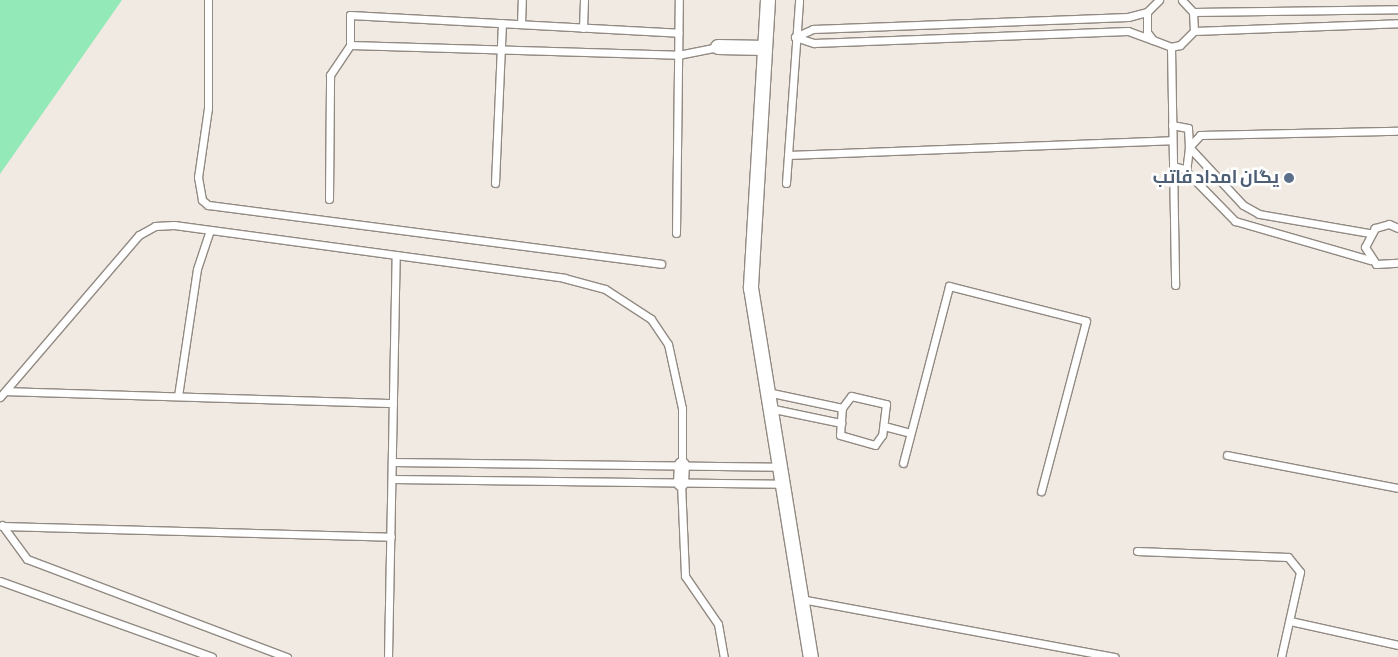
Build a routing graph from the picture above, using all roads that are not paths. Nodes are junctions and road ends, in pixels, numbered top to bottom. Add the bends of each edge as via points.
1 (208, 0) edge
2 (522, 0) edge
3 (584, 0) edge
4 (679, 0) edge
5 (768, 0) edge
6 (799, 0) edge
7 (1159, 0) edge
8 (1182, 0) edge
9 (1398, 9) edge
10 (1147, 12) junction
11 (1193, 12) junction
12 (502, 23) junction
13 (1398, 23) edge
14 (521, 24) junction
15 (583, 28) junction
16 (1194, 31) junction
17 (679, 33) junction
18 (795, 37) junction
19 (1153, 40) junction
20 (350, 45) junction
21 (718, 47) joint
22 (1170, 47) junction
23 (765, 48) junction
24 (501, 50) junction
25 (678, 56) junction
26 (1172, 125) junction
27 (1398, 131) edge
28 (1172, 140) junction
29 (1189, 147) junction
30 (788, 155) junction
31 (1172, 166) junction
32 (1186, 172) junction
33 (495, 183) dead end
34 (786, 183) dead end
35 (329, 199) dead end
36 (1398, 228) edge
37 (210, 230) junction
38 (676, 233) dead end
39 (1369, 233) junction
40 (396, 255) junction
41 (1370, 260) junction
42 (1398, 263) edge
43 (661, 264) dead end
44 (1174, 285) dead end
45 (766, 392) junction
46 (3, 394) edge
47 (178, 396) junction
48 (393, 403) junction
49 (768, 408) junction
50 (842, 408) junction
51 (841, 423) junction
52 (884, 426) junction
53 (910, 433) junction
54 (1227, 455) dead end
55 (392, 462) junction
56 (903, 463) dead end
57 (682, 465) junction
58 (779, 466) junction
59 (392, 479) junction
60 (681, 483) junction
61 (782, 484) junction
62 (1398, 488) edge
63 (1041, 491) dead end
64 (1, 524) edge
65 (391, 537) junction
66 (1137, 551) dead end
67 (0, 581) edge
68 (801, 599) junction
69 (1290, 621) junction
70 (1398, 645) edge
71 (212, 657) edge
72 (286, 657) edge
73 (388, 657) edge
74 (724, 657) edge
75 (811, 657) edge
76 (1116, 657) edge
77 (1280, 657) edge

1 - 43 lane via 208,108 198,177 202,200 208,205
2 - 14 lane
3 - 15 lane
4 - 17 lane
5 - 23 street
6 - 18 lane
7 - 10 lane
8 - 11 lane
9 - 11 lane
10 - 18 lane via 1128,17 813,29
10 - 19 lane via 1147,32
11 - 16 lane
12 - 14 lane
12 - 20 lane via 350,15
12 - 24 lane
13 - 16 lane
14 - 15 lane
15 - 17 lane
16 - 22 lane via 1180,45
17 - 25 lane
18 - 19 lane via 814,43 1128,31
18 - 30 lane
19 - 22 lane
20 - 24 lane
20 - 35 lane via 330,74
21 - 23 street
21 - 25 lane
22 - 26 lane
23 - 45 street via 751,288
24 - 25 lane
24 - 33 lane
25 - 38 lane
26 - 28 lane
26 - 29 lane via 1188,128
27 - 29 lane via 1200,135
28 - 30 lane
28 - 31 lane
29 - 32 lane
29 - 39 lane via 1243,205 1258,214
30 - 34 lane
31 - 32 lane
31 - 44 lane
32 - 41 lane via 1235,222
36 - 39 lane via 1381,225
37 - 40 lane
37 - 46 lane via 155,226 139,235
37 - 47 lane via 198,269
39 - 41 lane via 1365,247
40 - 48 lane
40 - 57 lane via 564,278 629,301 651,319 668,344 682,408
41 - 42 lane via 1382,267
45 - 49 street
45 - 50 lane
46 - 47 lane
47 - 48 lane
48 - 55 lane
49 - 51 lane
49 - 58 street
50 - 51 lane
50 - 52 lane via 851,396 874,398 886,404
51 - 52 lane via 840,435 866,445 875,445
52 - 53 lane
53 - 56 lane
53 - 63 lane via 949,286 1086,321
54 - 62 lane
55 - 57 lane
55 - 59 lane
57 - 58 lane
57 - 60 street
58 - 61 street
59 - 60 lane
59 - 65 lane
60 - 61 lane
60 - 74 lane via 685,576 718,624
61 - 68 street
64 - 65 lane
64 - 72 lane via 27,559
65 - 73 lane
66 - 69 lane via 1288,557 1300,572
67 - 71 lane
68 - 75 street
68 - 76 lane
69 - 70 lane
69 - 77 lane

